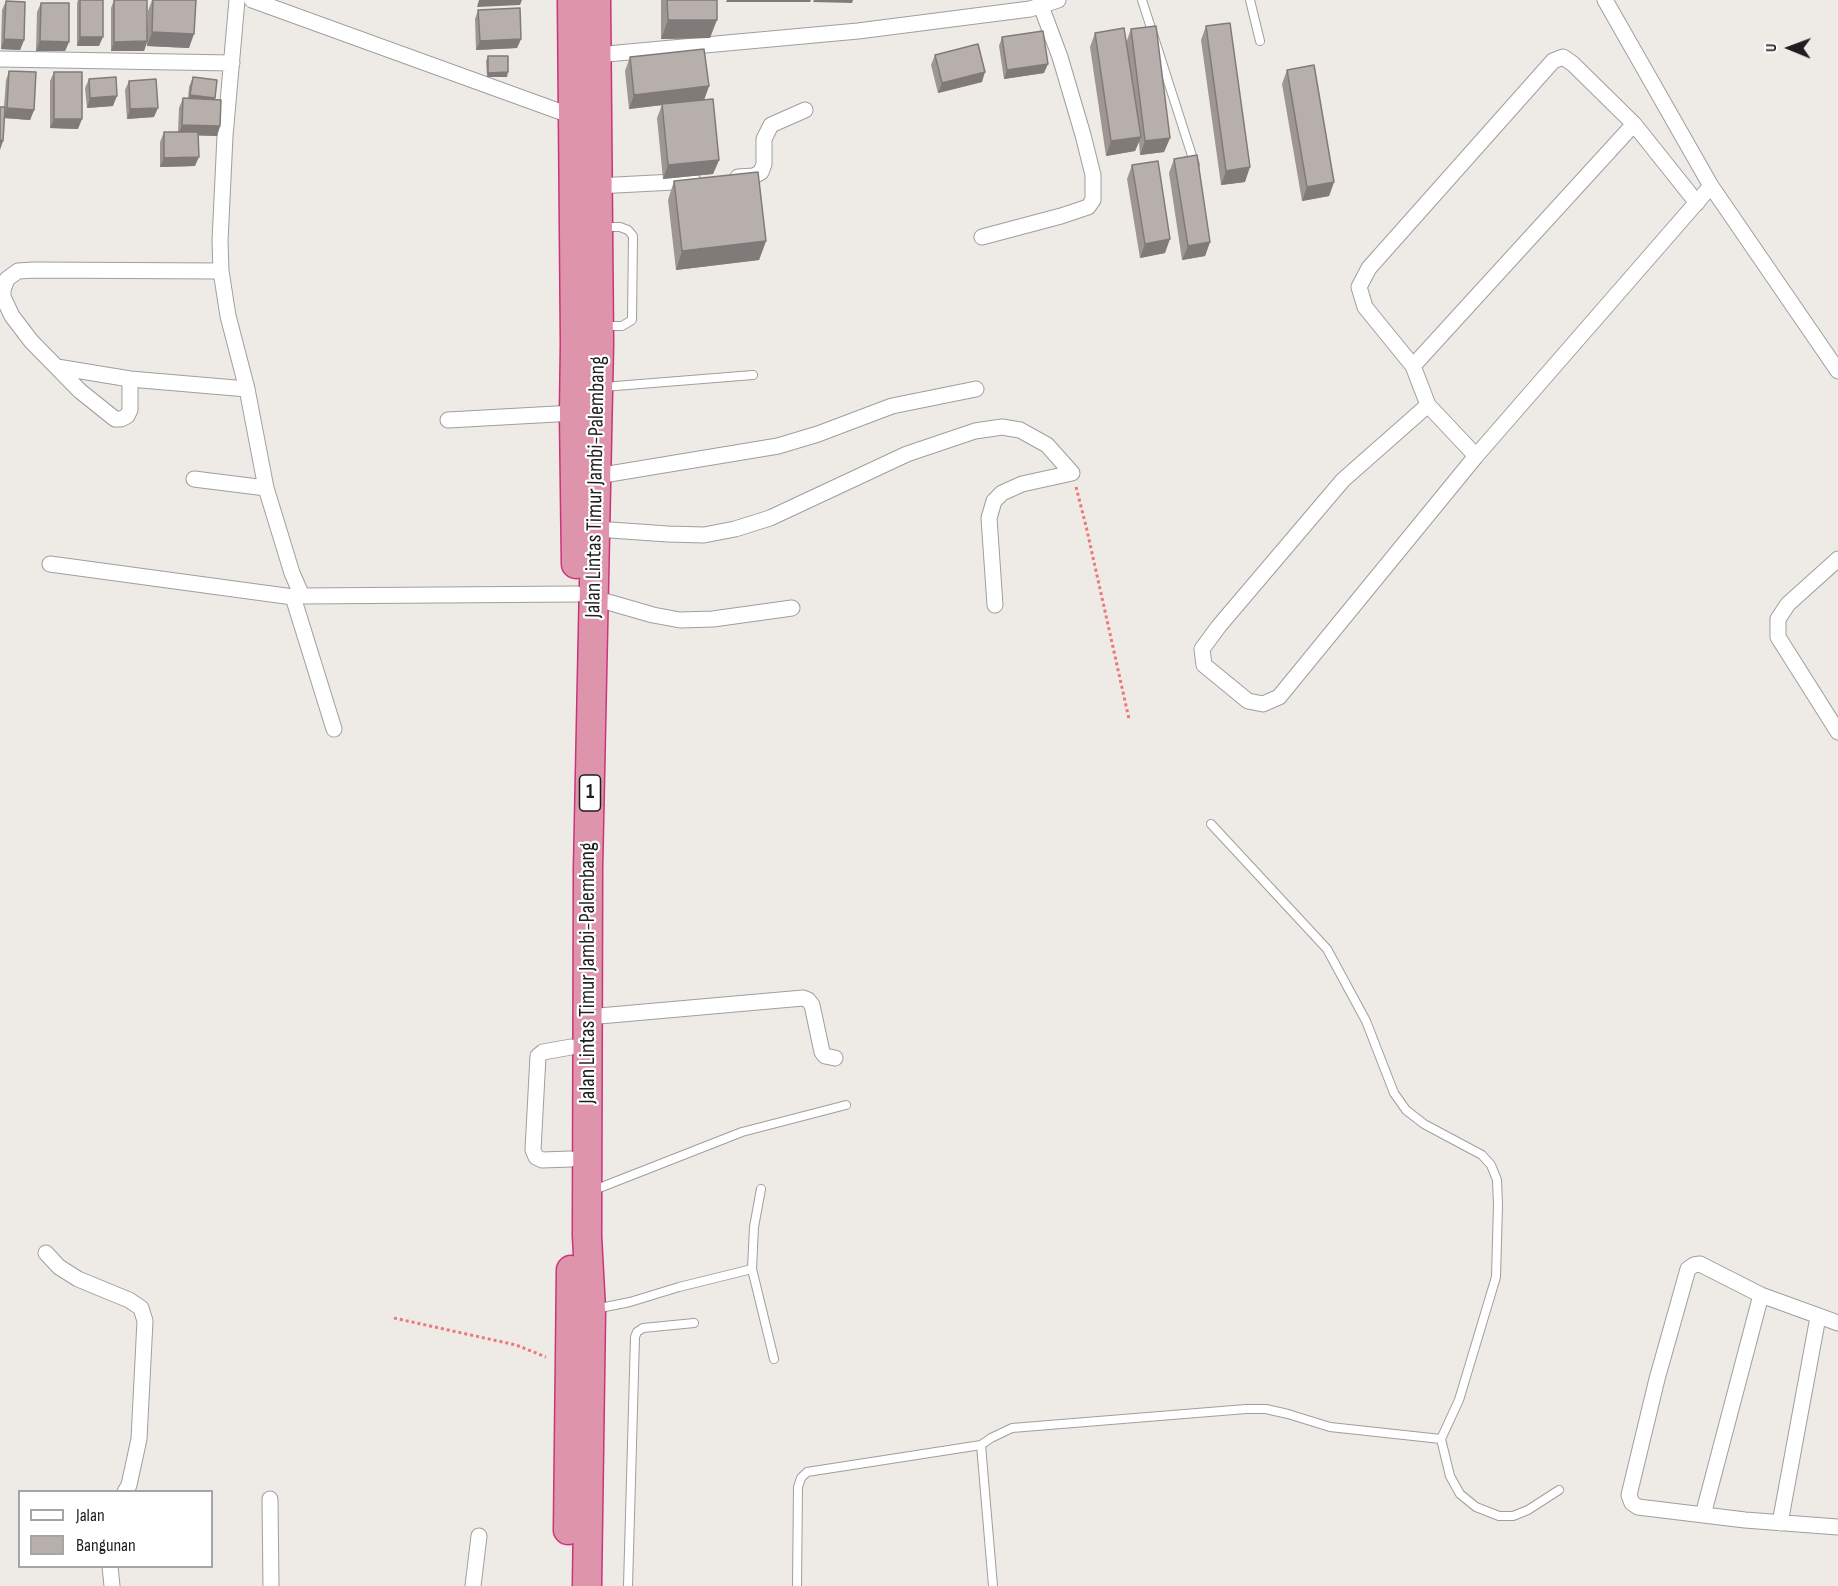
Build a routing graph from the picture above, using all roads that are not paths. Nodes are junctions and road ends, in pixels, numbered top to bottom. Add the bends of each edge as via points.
1 (237, 0) edge
2 (252, 0) edge
3 (572, 0) edge
4 (596, 0) edge
5 (1142, 0) edge
6 (1250, 0) edge
7 (1605, 0) edge
8 (1051, 2) edge
9 (1260, 41) dead end
10 (596, 55) junction
11 (0, 59) edge
12 (232, 63) junction
13 (805, 110) dead end
14 (572, 116) junction
15 (1634, 124) junction
16 (1197, 172) edge
17 (597, 186) junction
18 (1711, 186) junction
19 (1696, 203) junction
20 (597, 226) junction
21 (982, 237) dead end
22 (221, 271) junction
23 (586, 292) junction
24 (599, 326) junction
25 (1413, 366) junction
26 (57, 367) junction
27 (1838, 371) edge
28 (753, 375) dead end
29 (130, 380) junction
30 (598, 387) junction
31 (247, 389) junction
32 (976, 389) dead end
33 (1428, 405) junction
34 (574, 413) junction
35 (448, 420) dead end
36 (1476, 456) junction
37 (597, 476) junction
38 (194, 479) dead end
39 (266, 488) junction
40 (596, 529) junction
41 (1838, 559) edge
42 (50, 564) dead end
43 (586, 596) junction
44 (298, 597) junction
45 (995, 605) dead end
46 (792, 608) dead end
47 (334, 729) dead end
48 (1838, 732) edge
49 (1210, 824) dead end
50 (588, 1017) junction
51 (572, 1047) junction
52 (835, 1058) dead end
53 (846, 1105) dead end
54 (571, 1159) junction
55 (761, 1189) dead end
56 (587, 1193) junction
57 (46, 1253) dead end
58 (752, 1269) junction
59 (1761, 1295) junction
60 (591, 1310) junction
61 (1818, 1317) junction
62 (694, 1323) dead end
63 (1838, 1323) edge
64 (774, 1359) dead end
65 (1441, 1439) junction
66 (981, 1445) junction
67 (126, 1490) edge
68 (1559, 1490) dead end
69 (270, 1499) dead end
70 (1703, 1515) junction
71 (1780, 1522) junction
72 (1838, 1527) edge
73 (479, 1536) dead end
74 (110, 1568) edge
75 (112, 1586) edge
76 (271, 1586) edge
77 (473, 1586) edge
78 (568, 1586) edge
79 (587, 1586) edge
80 (628, 1586) edge
81 (797, 1586) edge
82 (993, 1586) edge

1 - 12 street
2 - 14 street
3 - 14 highway, Jalan Lintas Timur Jambi-Palembang / 1
4 - 10 highway, Jalan Lintas Timur Jambi-Palembang / 1
5 - 16 lane
6 - 9 lane
7 - 18 street
8 - 10 street via 858,31
8 - 21 street via 1060,57 1093,175 1094,200 1088,207
10 - 17 highway, Jalan Lintas Timur Jambi-Palembang / 1
11 - 12 street
12 - 22 street via 225,136
13 - 17 street via 771,125 764,140 764,165 754,176
14 - 23 highway, Jalan Lintas Timur Jambi-Palembang / 1
15 - 19 street
15 - 25 street
15 - 25 street via 1573,64 1563,57 1553,61 1369,268 1359,287 1365,307
17 - 20 highway, Jalan Lintas Timur Jambi-Palembang / 1
18 - 19 street
18 - 27 street
19 - 36 street
20 - 23 highway, Jalan Lintas Timur Jambi-Palembang / 1
20 - 24 lane via 620,227 633,236 632,320 622,326
22 - 26 street via 13,273 3,290 4,303 31,341
22 - 31 street via 233,340
23 - 24 highway, Jalan Lintas Timur Jambi-Palembang / 1
23 - 34 highway, Jalan Lintas Timur Jambi-Palembang / 1
24 - 30 highway, Jalan Lintas Timur Jambi-Palembang / 1
25 - 33 street
26 - 29 street
26 - 29 street via 115,419 128,416
28 - 30 lane
29 - 31 street
30 - 37 highway, Jalan Lintas Timur Jambi-Palembang / 1
31 - 39 street
32 - 37 street via 892,406 778,447
33 - 36 street
33 - 36 street via 1343,480 1219,626 1202,649 1204,665 1248,701 1263,704 1279,697
34 - 35 street
34 - 43 highway, Jalan Lintas Timur Jambi-Palembang / 1
37 - 40 highway, Jalan Lintas Timur Jambi-Palembang / 1
38 - 39 street
39 - 44 street
40 - 43 highway, Jalan Lintas Timur Jambi-Palembang / 1
40 - 45 street via 704,535 735,529 770,518 907,454 975,430 1020,430 1047,445 1072,473 1022,484 994,501 989,518
41 - 48 street via 1788,603 1778,619 1778,637
42 - 44 street
43 - 44 street
43 - 46 street via 680,620
43 - 50 highway, Jalan Lintas Timur Jambi-Palembang / 1
43 - 51 highway, Jalan Lintas Timur Jambi-Palembang / 1
44 - 47 street
49 - 65 lane via 1327,949 1366,1021 1394,1093 1406,1110 1482,1155 1497,1180 1496,1277 1459,1400
50 - 52 street via 802,998 812,1005 822,1052
50 - 56 highway, Jalan Lintas Timur Jambi-Palembang / 1
51 - 54 highway, Jalan Lintas Timur Jambi-Palembang / 1
51 - 54 street via 538,1056 533,1150 542,1160
53 - 56 lane via 742,1132
54 - 78 highway, Jalan Lintas Timur Jambi-Palembang / 1
55 - 58 lane
56 - 60 highway, Jalan Lintas Timur Jambi-Palembang / 1
57 - 67 street via 78,1279 141,1308 145,1344 139,1439
58 - 60 lane
58 - 64 lane
59 - 61 street
59 - 70 street
59 - 70 street via 1700,1264 1688,1269 1657,1379 1629,1495 1638,1507
60 - 79 highway, Jalan Lintas Timur Jambi-Palembang / 1
61 - 63 street
61 - 71 street
62 - 80 lane via 643,1328 635,1337
65 - 66 lane via 1330,1426 1266,1409 1246,1409 1012,1428
65 - 68 lane via 1450,1476 1460,1494 1476,1507 1499,1516 1513,1516
66 - 81 lane via 807,1472 798,1487
66 - 82 lane
69 - 76 street
70 - 71 street
71 - 72 street
73 - 77 street
74 - 75 street

